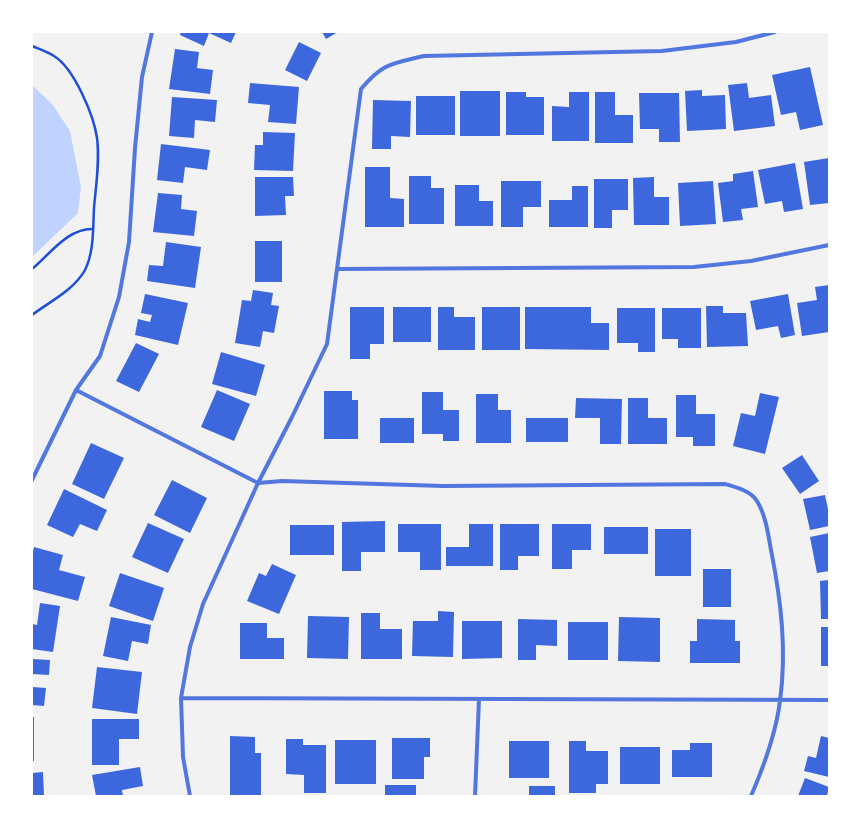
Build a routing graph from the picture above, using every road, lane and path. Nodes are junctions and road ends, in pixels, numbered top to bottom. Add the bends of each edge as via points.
1 (152, 32) edge
2 (775, 32) edge
3 (32, 46) edge
4 (93, 229) junction
5 (829, 245) edge
6 (32, 269) edge
7 (337, 269) junction
8 (32, 315) edge
9 (76, 390) junction
10 (32, 480) edge
11 (258, 483) junction
12 (181, 698) junction
13 (479, 699) junction
14 (781, 700) junction
15 (829, 700) edge
16 (190, 796) edge
17 (475, 796) edge
18 (751, 796) edge

1 - 9 street via 142,77 130,242 119,297 100,356
2 - 7 street via 736,42 662,51 424,56 389,64 375,72 361,89
3 - 4 path via 54,56 67,67 94,126 98,149
4 - 6 path via 74,232
4 - 8 path via 88,262 79,278
5 - 7 street via 751,261 694,267
7 - 11 street via 327,344
9 - 10 street
9 - 11 street
11 - 12 street via 203,604 190,647
11 - 14 street via 282,481 443,486 726,484 742,489 756,500 762,514 780,596
12 - 13 street
12 - 16 street via 184,757
13 - 14 street
13 - 17 street
14 - 15 street
14 - 18 street via 776,728

